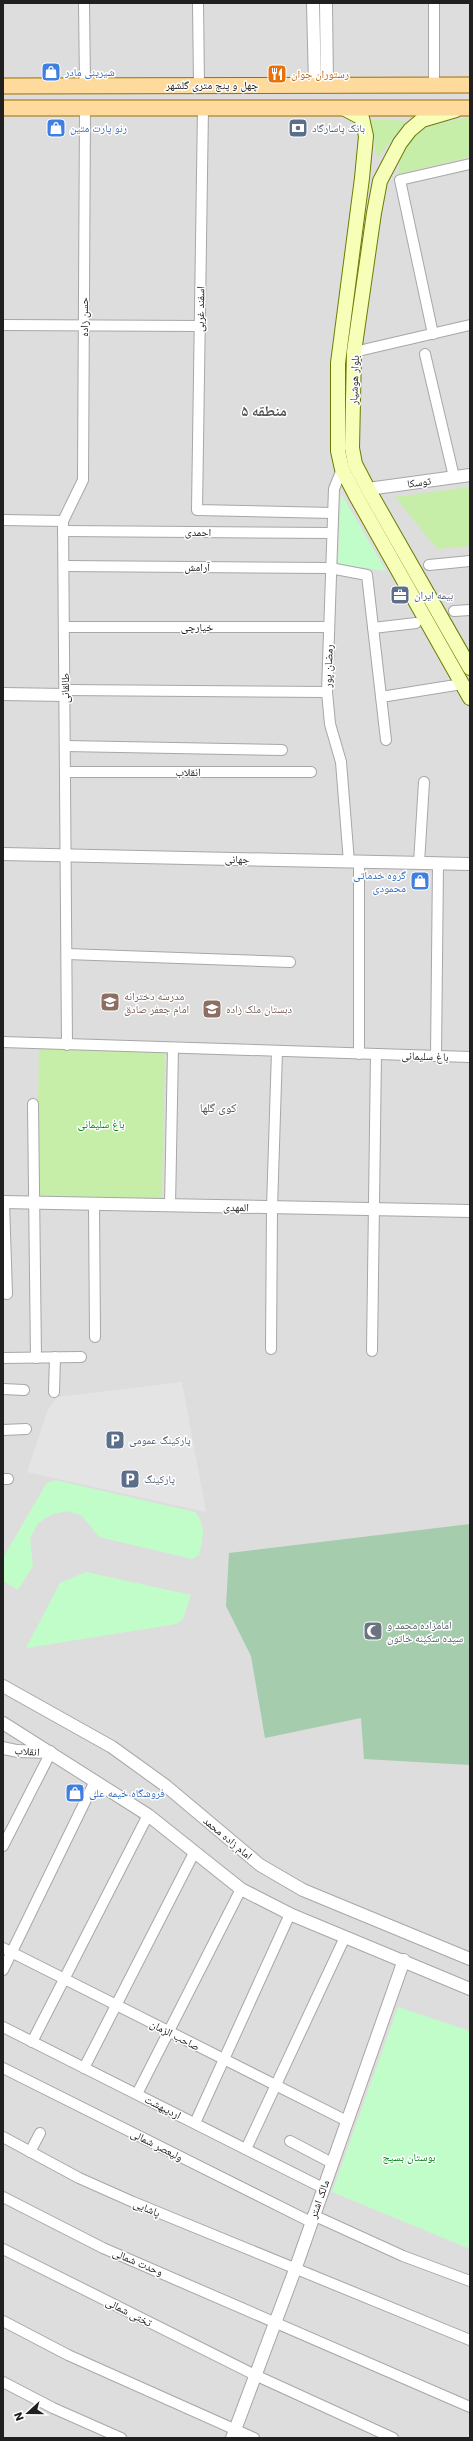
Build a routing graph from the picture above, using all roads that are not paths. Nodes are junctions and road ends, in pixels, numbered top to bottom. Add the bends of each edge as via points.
1 (84, 3) edge
2 (198, 3) edge
3 (313, 3) edge
4 (326, 3) edge
5 (434, 3) edge
6 (314, 58) junction
7 (327, 59) junction
8 (85, 85) junction
9 (199, 85) junction
10 (321, 85) junction
11 (434, 85) junction
12 (3, 86) edge
13 (470, 86) edge
14 (3, 108) edge
15 (85, 108) junction
16 (203, 108) junction
17 (466, 108) edge
18 (345, 109) junction
19 (470, 164) edge
20 (362, 178) junction
21 (380, 181) junction
22 (3, 325) edge
23 (84, 325) junction
24 (470, 325) edge
25 (200, 326) junction
26 (432, 334) junction
27 (354, 352) junction
28 (424, 354) dead end
29 (342, 469) junction
30 (470, 475) edge
31 (454, 477) junction
32 (368, 489) junction
33 (333, 513) junction
34 (3, 520) edge
35 (63, 526) junction
36 (332, 533) junction
37 (470, 561) edge
38 (429, 565) dead end
39 (64, 566) junction
40 (330, 568) junction
41 (470, 610) edge
42 (454, 611) dead end
43 (416, 623) dead end
44 (64, 627) junction
45 (330, 627) junction
46 (373, 628) junction
47 (470, 668) edge
48 (328, 692) junction
49 (467, 692) edge
50 (65, 693) junction
51 (3, 694) edge
52 (382, 697) junction
53 (386, 740) dead end
54 (65, 746) junction
55 (282, 750) dead end
56 (65, 772) junction
57 (311, 772) dead end
58 (424, 782) dead end
59 (3, 854) edge
60 (66, 856) junction
61 (354, 862) junction
62 (419, 863) junction
63 (438, 864) junction
64 (470, 864) edge
65 (67, 954) junction
66 (290, 962) dead end
67 (3, 1042) edge
68 (68, 1045) junction
69 (173, 1048) junction
70 (277, 1051) junction
71 (359, 1054) junction
72 (376, 1054) junction
73 (436, 1056) junction
74 (470, 1057) edge
75 (33, 1104) dead end
76 (4, 1202) edge
77 (33, 1203) junction
78 (94, 1204) junction
79 (170, 1206) junction
80 (272, 1208) junction
81 (373, 1210) junction
82 (470, 1211) edge
83 (8, 1294) dead end
84 (95, 1337) dead end
85 (272, 1349) dead end
86 (372, 1351) dead end
87 (55, 1357) junction
88 (81, 1357) dead end
89 (3, 1358) edge
90 (36, 1358) junction
91 (3, 1390) edge
92 (24, 1390) dead end
93 (54, 1392) dead end
94 (3, 1430) edge
95 (26, 1430) dead end
96 (3, 1686) edge
97 (3, 1723) edge
98 (3, 1748) edge
99 (51, 1752) junction
100 (95, 1781) junction
101 (148, 1816) junction
102 (3, 1846) edge
103 (194, 1853) junction
104 (241, 1889) junction
105 (290, 1914) junction
106 (345, 1937) junction
107 (7, 1950) edge
108 (404, 1960) junction
109 (470, 1960) edge
110 (3, 1970) edge
111 (65, 1979) junction
112 (470, 1988) edge
113 (117, 2005) junction
114 (3, 2027) edge
115 (170, 2032) junction
116 (32, 2042) junction
117 (224, 2060) junction
118 (3, 2068) edge
119 (84, 2068) junction
120 (277, 2086) junction
121 (137, 2094) junction
122 (347, 2121) junction
123 (195, 2123) junction
124 (40, 2133) dead end
125 (3, 2137) edge
126 (290, 2141) dead end
127 (246, 2149) junction
128 (30, 2152) junction
129 (332, 2163) junction
130 (323, 2188) junction
131 (3, 2197) edge
132 (312, 2218) junction
133 (3, 2249) edge
134 (296, 2267) junction
135 (470, 2281) edge
136 (3, 2321) edge
137 (275, 2322) junction
138 (470, 2340) edge
139 (255, 2375) junction
140 (3, 2382) edge
141 (470, 2407) edge
142 (233, 2434) edge
143 (121, 2438) edge
144 (254, 2438) edge
145 (393, 2438) edge

1 - 8 street
2 - 9 street
3 - 6 street
4 - 7 street
5 - 11 street
6 - 7 street via 318,64
6 - 10 street
7 - 10 street
8 - 9 main road, چهل و پنج متری گلشهر
8 - 12 main road, چهل و پنج متری گلشهر
9 - 10 main road, چهل و پنج متری گلشهر
10 - 11 main road, چهل و پنج متری گلشهر
11 - 13 main road, چهل و پنج متری گلشهر
14 - 15 main road, چهل و پنج متری گلشهر
15 - 16 main road, چهل و پنج متری گلشهر
15 - 23 street, حسن زاده
16 - 18 main road, چهل و پنج متری گلشهر
16 - 25 street, اسفند غربی
17 - 18 main road, چهل و پنج متری گلشهر
17 - 21 main road, بلوار هوشیار via 422,120 410,130 400,143
18 - 20 main road, بلوار هوشیار via 362,118 365,129
19 - 26 street via 400,180
20 - 21 main road via 368,168 374,165 379,168
20 - 29 main road, بلوار هوشیار via 338,363 338,451
21 - 27 main road, بلوار هوشیار
22 - 23 street
23 - 25 street
23 - 35 street, حسن زاده via 83,480
24 - 26 street
25 - 33 street, اسفند غربی via 197,510
26 - 27 street
27 - 32 main road, بلوار هوشیار via 352,448 355,464
28 - 31 street
29 - 33 street, رمضان پور via 334,490
29 - 49 main road, بلوار هوشیار
30 - 31 street, توسکا
31 - 32 street, توسکا
32 - 47 main road, بلوار هوشیار
33 - 36 street, رمضان پور
34 - 35 street, احمدی
35 - 36 street, احمدی
35 - 39 street, طالقانی
36 - 40 street, رمضان پور
37 - 38 street
39 - 40 street, آرامش
39 - 44 street, طالقانی
40 - 45 street, رمضان پور
40 - 46 street via 367,575
41 - 42 street
43 - 46 street
44 - 45 street, خیارچی
44 - 50 street, طالقانی
45 - 48 street, رمضان پور
46 - 52 street
48 - 50 street
48 - 61 street, رمضان پور via 330,724 341,762
49 - 52 street
50 - 51 street
50 - 54 street, طالقانی
52 - 53 street
54 - 55 street
54 - 56 street, طالقانی
56 - 57 street, انقلاب
56 - 60 street, طالقانی
58 - 62 street
59 - 60 street, جهانی
60 - 61 street, جهانی
60 - 65 street, طالقانی
61 - 62 street, جهانی
61 - 71 street, رمضان پور
62 - 63 street, جهانی
63 - 64 street, جهانی
63 - 73 street
65 - 66 street
65 - 68 street, طالقانی
67 - 68 street, باغ سلیمانی
68 - 69 street, باغ سلیمانی
69 - 70 street, باغ سلیمانی
69 - 79 street
70 - 71 street, باغ سلیمانی
70 - 80 street
71 - 72 street, باغ سلیمانی
72 - 73 street, باغ سلیمانی
72 - 81 street
73 - 74 street, باغ سلیمانی
75 - 77 street
76 - 77 street, المهدی
76 - 83 street
77 - 78 street, المهدی
77 - 90 street
78 - 79 street, المهدی
78 - 84 street
79 - 80 street, المهدی
80 - 81 street, المهدی
80 - 85 street
81 - 82 street, المهدی
81 - 86 street
87 - 88 street
87 - 90 street
87 - 93 street
89 - 90 street
91 - 92 street
94 - 95 street
96 - 109 street, امام زاده محمد via 112,1747 166,1786 260,1865 297,1887
97 - 99 street
98 - 99 street, انقلاب
99 - 100 street
99 - 102 street
100 - 101 street
100 - 107 street
101 - 103 street
101 - 111 street
103 - 104 street
103 - 113 street
104 - 105 street
104 - 115 street
105 - 106 street
105 - 117 street
106 - 108 street
106 - 120 street
107 - 110 street
107 - 111 street, صاحب الزمان
108 - 112 street
108 - 122 street, مالک اشتر
111 - 113 street, صاحب الزمان
111 - 116 street
113 - 115 street, صاحب الزمان
113 - 119 street
114 - 116 street, اردیبهشت
115 - 117 street, صاحب الزمان
115 - 121 street
116 - 119 street, اردیبهشت
117 - 120 street, صاحب الزمان
117 - 123 street
118 - 132 street, ولیعصر شمالی
119 - 121 street, اردیبهشت
120 - 122 street, صاحب الزمان
120 - 127 street
121 - 123 street, اردیبهشت
122 - 129 street, مالک اشتر
123 - 127 street, اردیبهشت
124 - 128 street
125 - 128 street, پاشایی
126 - 129 street
127 - 130 street, اردیبهشت
128 - 134 street, پاشایی via 133,2202
129 - 130 street, مالک اشتر
130 - 132 street, مالک اشتر
131 - 137 street, وحدت شمالی via 103,2248
132 - 134 street, مالک اشتر
132 - 135 street, ولیعصر شمالی
133 - 139 street, تختی شمالی
134 - 137 street, مالک اشتر
134 - 138 street, پاشایی
136 - 142 street
137 - 139 street, مالک اشتر
137 - 141 street, وحدت شمالی
139 - 142 street, مالک اشتر
139 - 145 street, تختی شمالی
140 - 143 street via 53,2408
142 - 144 street

